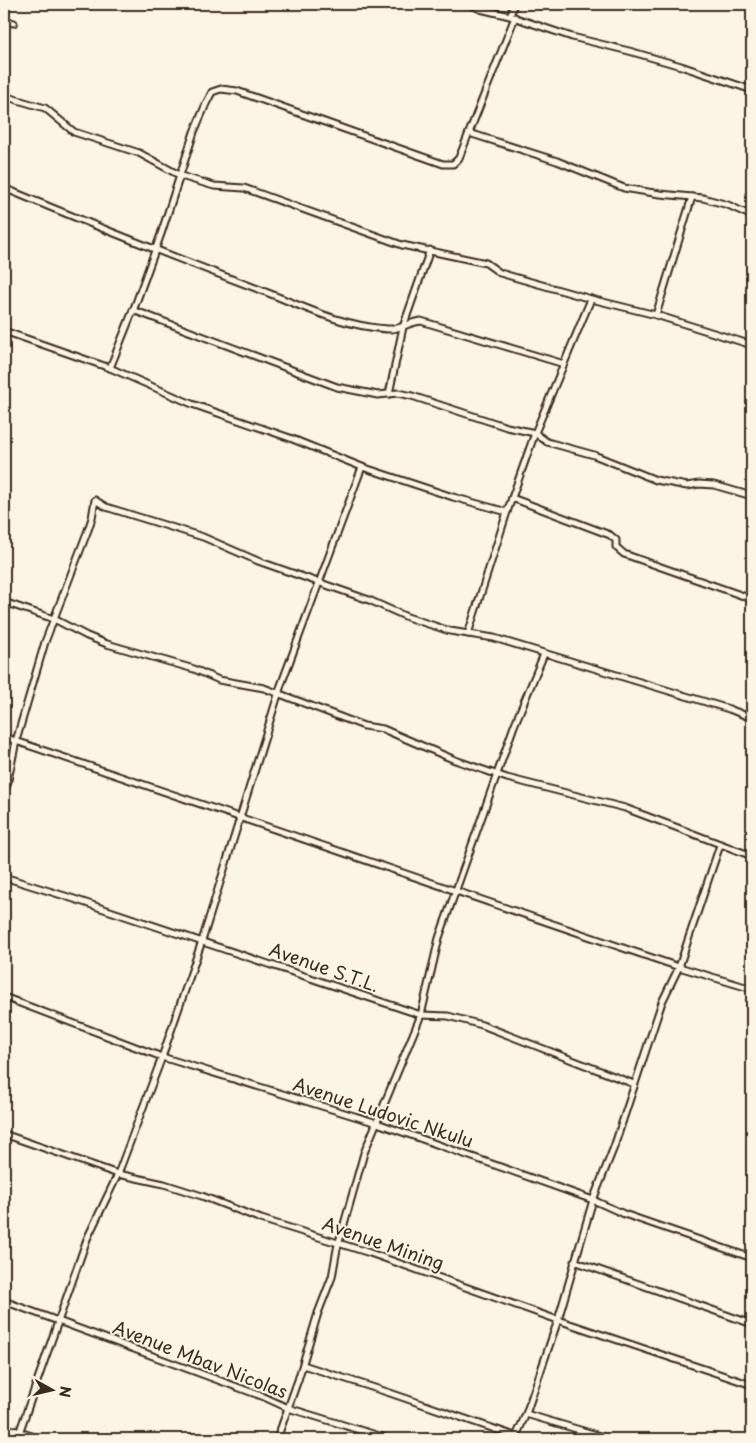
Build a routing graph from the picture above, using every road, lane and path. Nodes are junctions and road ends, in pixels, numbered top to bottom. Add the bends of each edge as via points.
1 (469, 4) edge
2 (514, 4) edge
3 (512, 16) junction
4 (4, 21) edge
5 (14, 23) dead end
6 (752, 90) edge
7 (4, 96) edge
8 (469, 133) junction
9 (181, 176) junction
10 (4, 188) edge
11 (692, 197) junction
12 (752, 216) edge
13 (155, 250) junction
14 (430, 250) junction
15 (591, 299) junction
16 (133, 310) junction
17 (656, 315) junction
18 (403, 327) junction
19 (4, 331) edge
20 (752, 345) edge
21 (564, 364) junction
22 (110, 368) junction
23 (389, 394) junction
24 (535, 433) junction
25 (362, 467) junction
26 (752, 496) edge
27 (512, 498) junction
28 (507, 512) junction
29 (319, 583) junction
30 (752, 599) edge
31 (4, 602) edge
32 (54, 619) junction
33 (468, 634) junction
34 (544, 654) junction
35 (278, 695) junction
36 (752, 718) edge
37 (4, 737) edge
38 (16, 741) junction
39 (497, 774) junction
40 (4, 791) edge
41 (240, 818) junction
42 (720, 845) junction
43 (752, 856) edge
44 (4, 877) edge
45 (456, 891) junction
46 (202, 942) junction
47 (679, 967) junction
48 (752, 989) edge
49 (4, 997) edge
50 (421, 1015) junction
51 (162, 1058) junction
52 (634, 1084) junction
53 (377, 1123) junction
54 (4, 1134) edge
55 (118, 1174) junction
56 (593, 1200) junction
57 (339, 1243) junction
58 (752, 1258) edge
59 (574, 1261) junction
60 (4, 1301) edge
61 (58, 1320) junction
62 (558, 1320) junction
63 (752, 1324) edge
64 (303, 1365) junction
65 (752, 1385) edge
66 (288, 1408) junction
67 (526, 1414) junction
68 (4, 1427) edge
69 (19, 1432) junction
70 (515, 1438) edge
71 (17, 1439) edge
72 (41, 1439) edge
73 (277, 1439) edge
74 (389, 1439) edge
75 (610, 1439) edge

1 - 3 street
2 - 3 street
3 - 6 street
3 - 8 street
4 - 5 street
7 - 9 street via 45,108 74,132 139,153
8 - 9 street via 459,158 453,164 443,164 237,91 221,89 212,92 206,104
8 - 11 street via 557,161 624,188
9 - 13 street
9 - 14 street via 214,186 244,188 402,245
10 - 13 street
11 - 12 street via 728,205
11 - 17 street
13 - 16 street
13 - 18 street via 348,323 389,329
14 - 15 street via 486,262 500,273
14 - 18 street
15 - 17 street
15 - 21 street
16 - 22 street
16 - 23 street via 337,387 366,394
17 - 20 street
18 - 21 street via 421,321
18 - 23 street
19 - 22 street
21 - 24 street
22 - 25 street via 192,404
23 - 24 street via 412,396
24 - 26 street via 548,442 602,458 656,480 687,486 714,485
24 - 27 street
25 - 28 street
25 - 29 street
27 - 28 street
27 - 30 street via 610,535 624,554
28 - 33 street
29 - 32 street via 203,537 106,507 95,500 88,530
29 - 33 street via 407,617
29 - 35 street
31 - 32 street
32 - 35 street via 107,644 194,669 219,680 264,688
32 - 38 street
33 - 34 street via 494,638
34 - 36 street
34 - 39 street
35 - 39 street via 364,726 383,729
35 - 41 street
37 - 38 street
38 - 40 street
38 - 41 street
39 - 42 street via 625,808
39 - 45 street
41 - 45 street
41 - 46 street
42 - 43 street
42 - 47 street
44 - 46 street, Avenue S.T.L.
45 - 47 street
45 - 50 street via 439,938
46 - 50 street, Avenue S.T.L.
46 - 51 street
47 - 48 street
47 - 52 street via 662,1002
49 - 51 street, Avenue Ludovic Nkulu
50 - 52 street, Avenue S.T.L. via 448,1016 482,1025
50 - 53 street
51 - 53 street, Avenue Ludovic Nkulu
51 - 55 street
52 - 56 street
53 - 56 street, Avenue Ludovic Nkulu
53 - 57 street via 364,1153
54 - 55 street, Avenue Mining
55 - 57 street, Avenue Mining via 164,1184
55 - 61 street via 87,1239
56 - 58 street, Avenue Ludovic Nkulu via 624,1214
56 - 59 street
57 - 62 street, Avenue Mining
57 - 64 street via 332,1277
59 - 62 street
59 - 63 street
60 - 61 street, Avenue Mbav Nicolas
61 - 66 street, Avenue Mbav Nicolas
61 - 69 street
62 - 65 street, Avenue Mining
62 - 67 street
64 - 66 street
64 - 70 street
66 - 73 street
66 - 74 street, Avenue Mbav Nicolas
67 - 70 street
67 - 75 street
68 - 69 street
69 - 71 street
69 - 72 street

